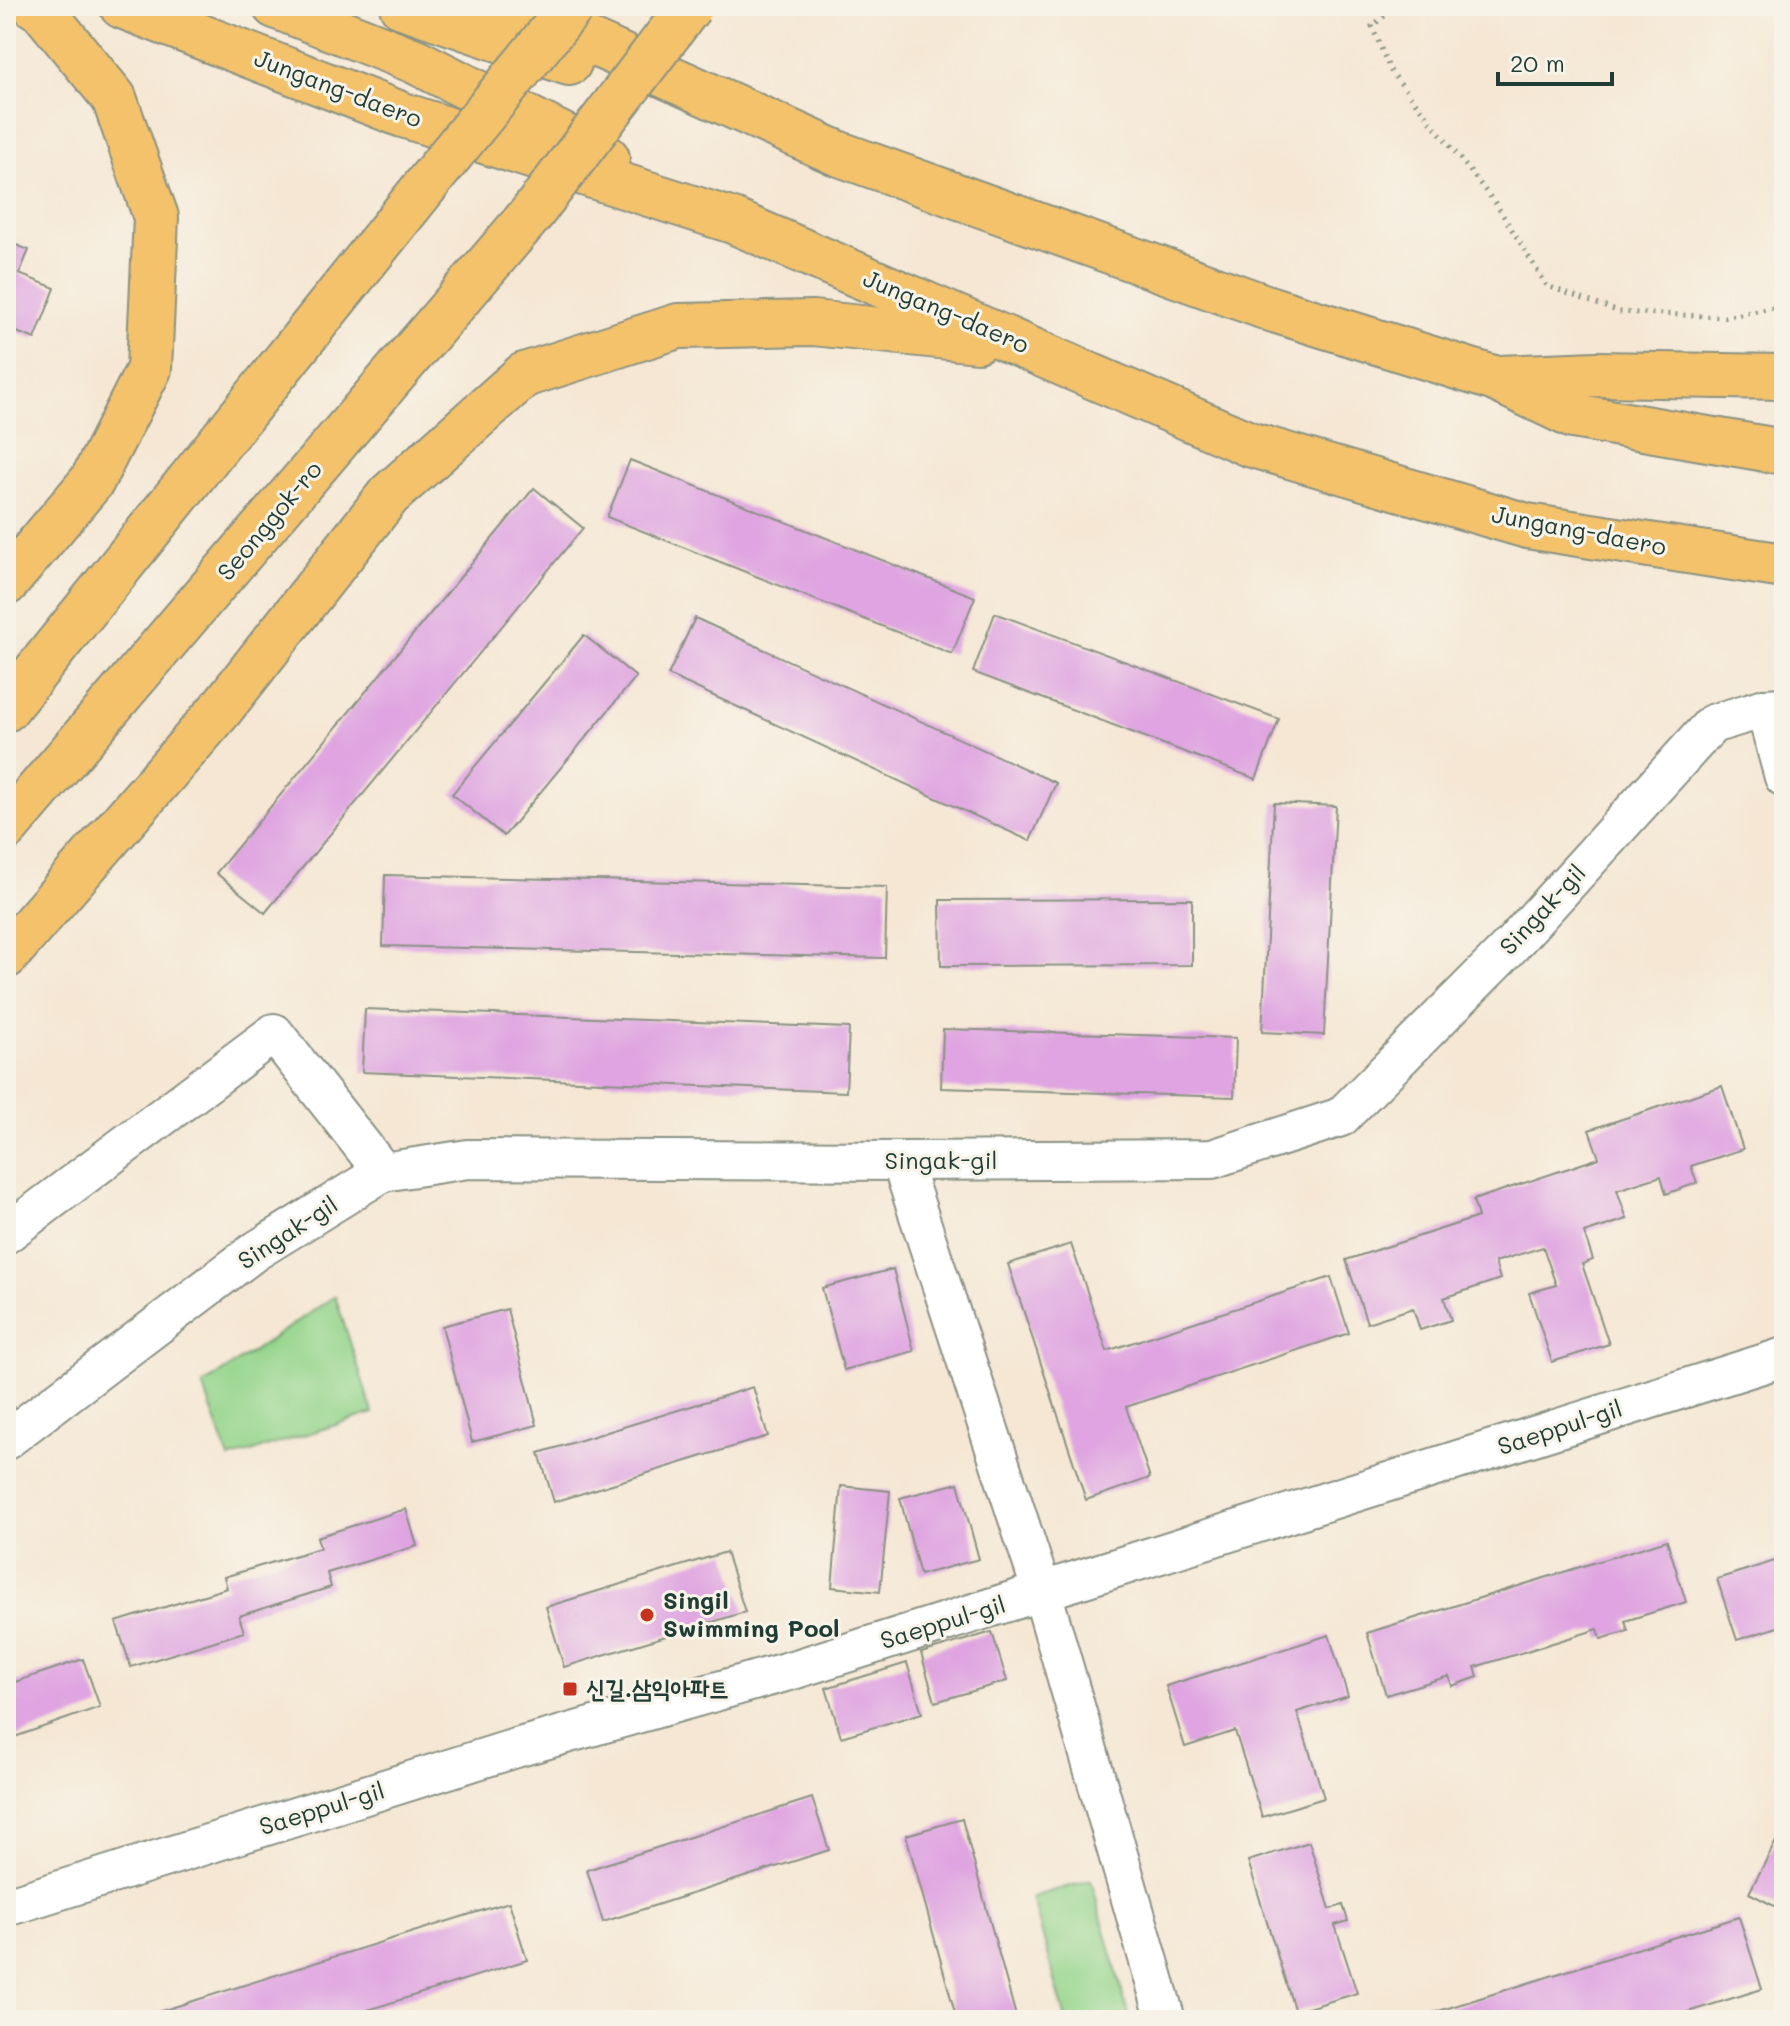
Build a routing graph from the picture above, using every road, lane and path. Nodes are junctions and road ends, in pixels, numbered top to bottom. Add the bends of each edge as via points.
1 (35, 6) edge
2 (122, 6) edge
3 (275, 6) edge
4 (402, 6) edge
5 (511, 6) edge
6 (537, 6) edge
7 (572, 6) edge
8 (690, 6) edge
9 (1397, 6) edge
10 (837, 153) junction
11 (443, 164) junction
12 (733, 221) junction
13 (1784, 306) edge
14 (1022, 345) junction
15 (1784, 377) edge
16 (1493, 378) junction
17 (1784, 452) edge
18 (1784, 566) edge
19 (6, 583) edge
20 (1774, 707) edge
21 (6, 709) edge
22 (1784, 777) edge
23 (6, 828) edge
24 (6, 956) edge
25 (901, 1161) junction
26 (383, 1172) junction
27 (6, 1234) edge
28 (1784, 1357) edge
29 (6, 1440) edge
30 (1042, 1592) junction
31 (6, 1907) edge
32 (1166, 2020) edge

1 - 19 main road via 114,98 156,217 149,369 92,481
2 - 12 main road, Jungang-daero via 403,115
3 - 12 main road via 415,61
4 - 10 main road
5 - 10 main road
6 - 11 main road via 450,116
7 - 11 main road, bridge
8 - 23 main road, Seonggok-ro, bridge via 532,213
9 - 13 path via 1372,26 1390,70 1496,204 1547,286 1619,312 1724,317
10 - 16 main road via 1271,309
11 - 21 main road
12 - 14 main road, Jungang-daero
14 - 18 main road, Jungang-daero via 1249,444 1527,526
14 - 24 main road via 813,323 678,326 524,375 389,495 221,709
15 - 16 main road
16 - 17 main road via 1573,416
20 - 22 street
20 - 25 street, Singak-gil via 1712,724 1506,951 1341,1117 1212,1159
25 - 26 street, Singak-gil via 468,1159
25 - 30 street
26 - 27 street via 274,1033
26 - 29 street, Singak-gil via 254,1252
28 - 30 street, Saeppul-gil
30 - 31 street, Saeppul-gil
30 - 32 street

